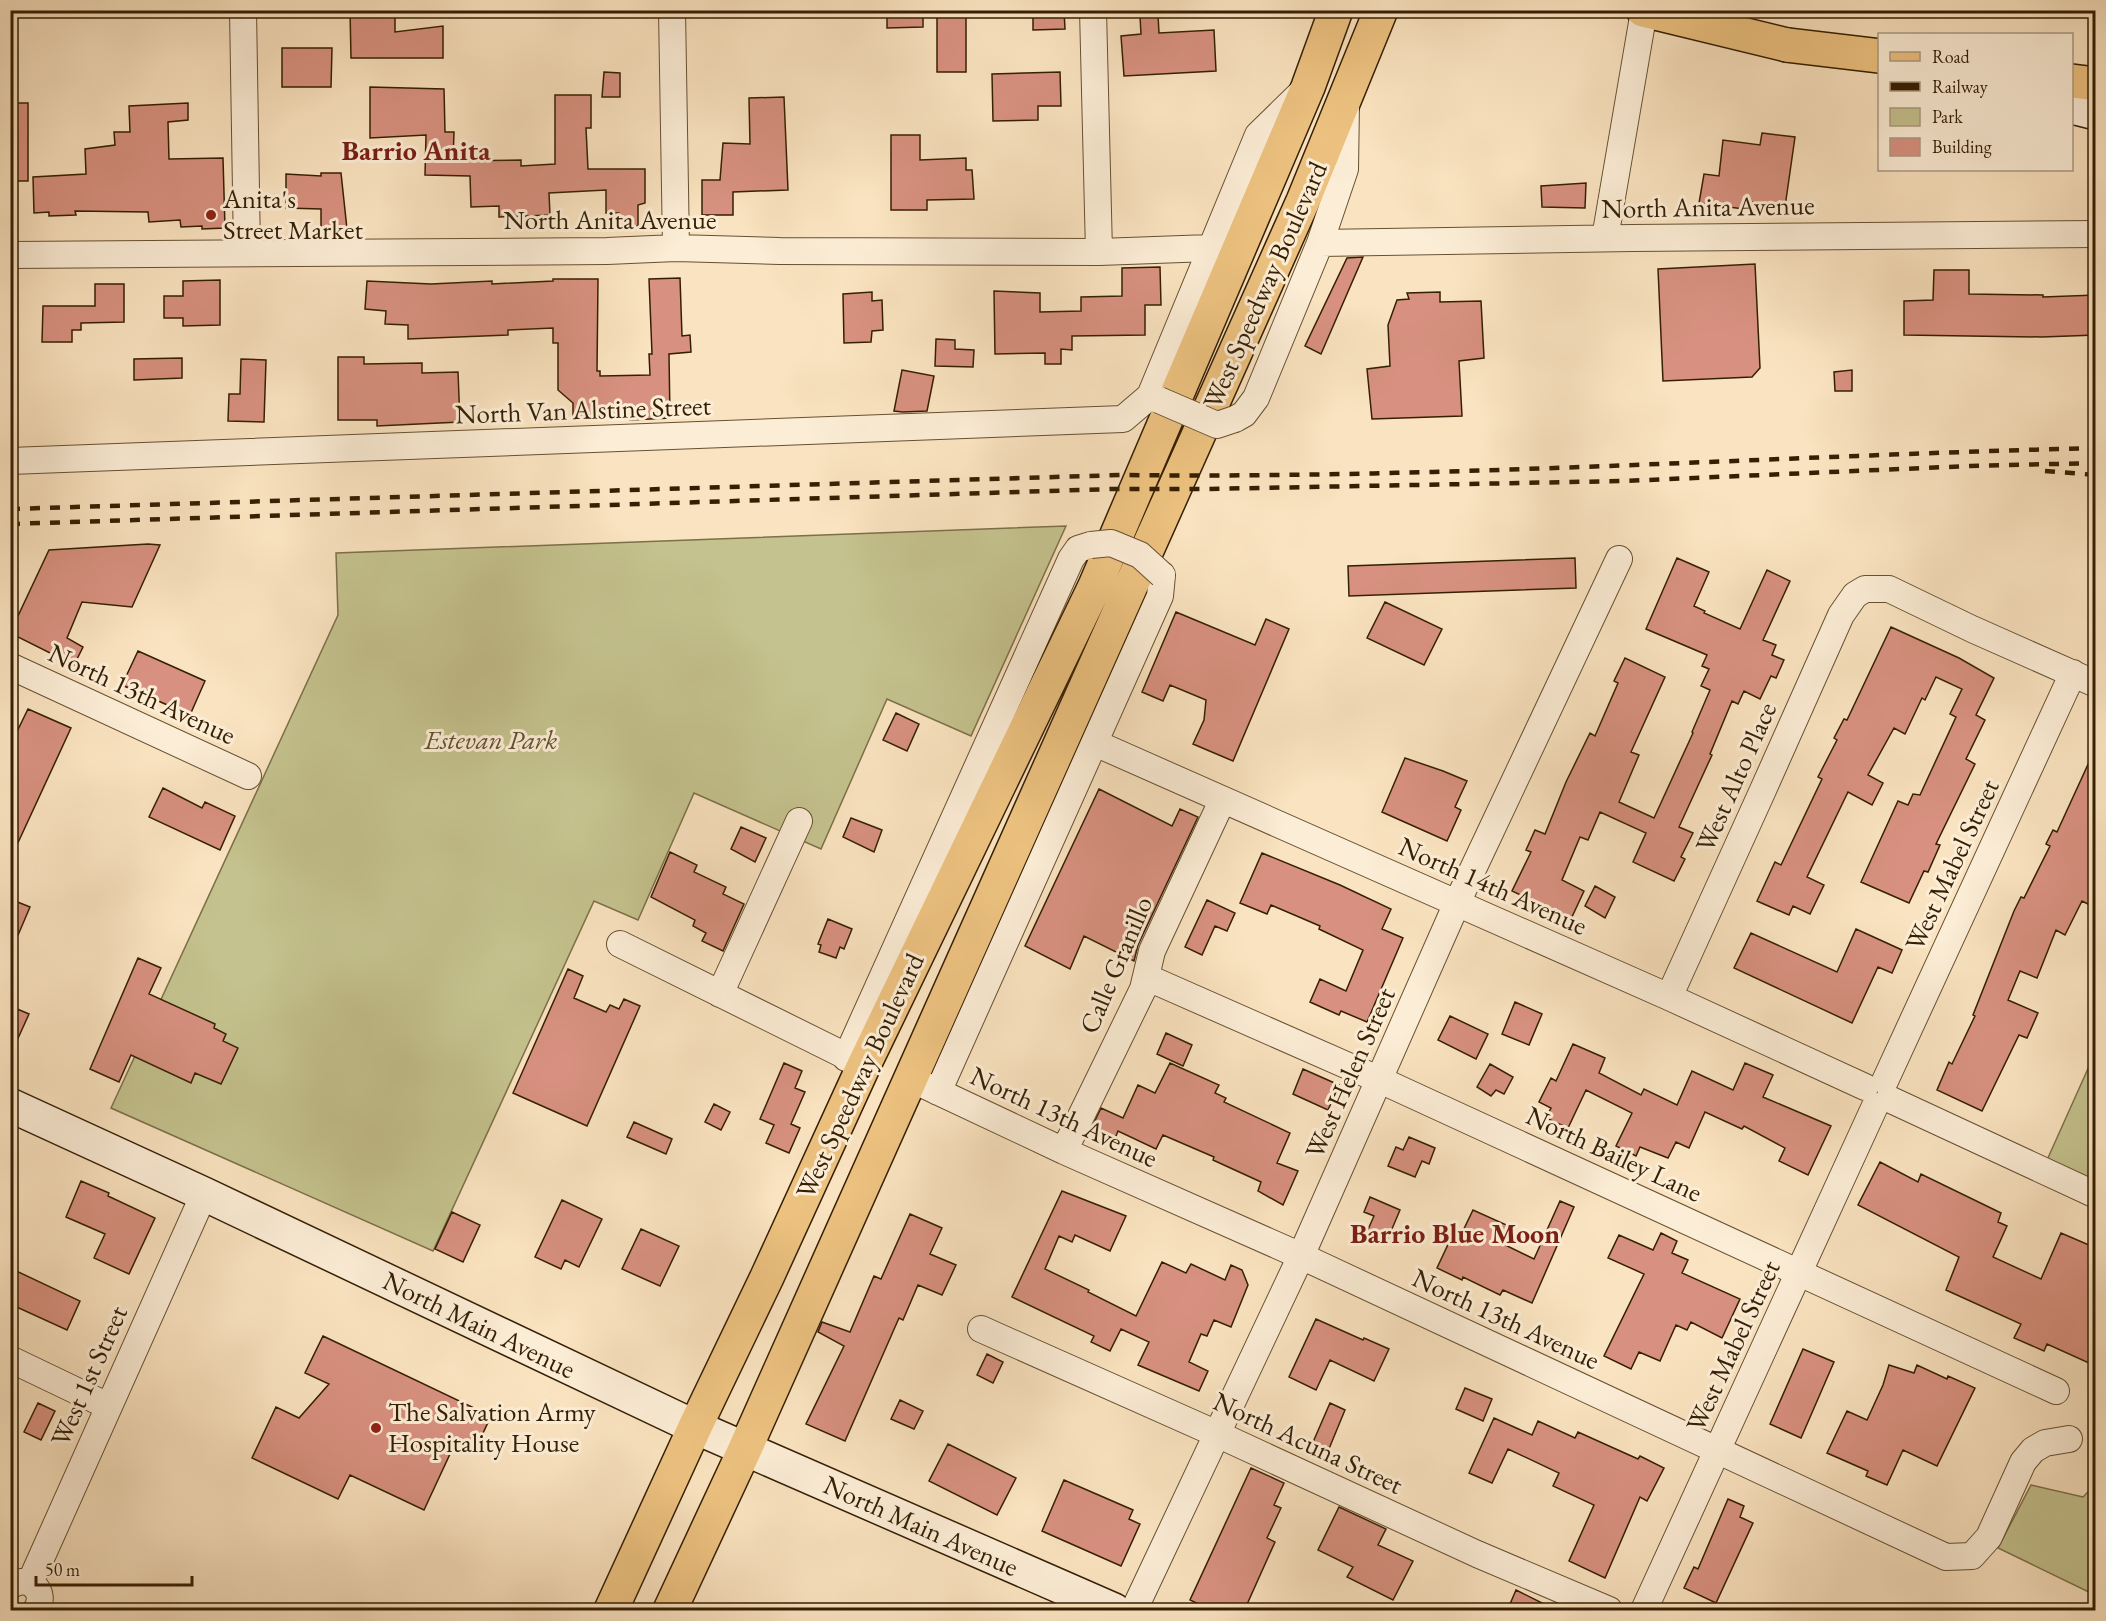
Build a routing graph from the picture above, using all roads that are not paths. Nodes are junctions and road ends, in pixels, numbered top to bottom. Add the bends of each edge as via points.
1 (243, 10) edge
2 (672, 10) edge
3 (1093, 10) edge
4 (1381, 10) edge
5 (1643, 11) edge
6 (1331, 18) edge
7 (1787, 45) junction
8 (1878, 57) edge
9 (1878, 65) edge
10 (2073, 81) edge
11 (2096, 84) edge
12 (1308, 87) junction
13 (1346, 100) junction
14 (2073, 107) edge
15 (2096, 113) edge
16 (2096, 234) edge
17 (1605, 238) junction
18 (1320, 243) junction
19 (676, 248) junction
20 (1210, 248) junction
21 (247, 252) junction
22 (1099, 252) junction
23 (10, 255) edge
24 (1154, 398) junction
25 (10, 461) edge
26 (1619, 559) dead end
27 (10, 666) edge
28 (2084, 679) edge
29 (1095, 743) junction
30 (248, 776) dead end
31 (1222, 801) junction
32 (799, 821) dead end
33 (1457, 903) junction
34 (620, 944) dead end
35 (1146, 977) junction
36 (720, 994) junction
37 (1669, 997) junction
38 (855, 1061) junction
39 (909, 1078) junction
40 (1380, 1080) junction
41 (938, 1092) junction
42 (1879, 1093) junction
43 (10, 1105) edge
44 (1064, 1151) junction
45 (204, 1194) junction
46 (2096, 1195) edge
47 (1301, 1256) junction
48 (1800, 1272) junction
49 (981, 1329) dead end
50 (10, 1359) edge
51 (2056, 1391) dead end
52 (108, 1406) junction
53 (695, 1427) junction
54 (1217, 1434) junction
55 (2069, 1439) dead end
56 (744, 1449) junction
57 (1717, 1451) junction
58 (20, 1584) edge
59 (38, 1610) edge
60 (610, 1611) edge
61 (670, 1611) edge
62 (1114, 1611) edge
63 (1134, 1611) edge
64 (1610, 1611) edge
65 (1644, 1611) edge

1 - 21 street
2 - 19 street
3 - 22 street
4 - 13 main road, West Speedway Boulevard
5 - 7 main road
5 - 17 street
6 - 12 main road, West Speedway Boulevard
7 - 8 main road
7 - 9 main road
10 - 11 main road
12 - 20 street via 1258,135
12 - 38 main road, West Speedway Boulevard via 1095,585
13 - 18 street via 1345,169
13 - 39 main road, West Speedway Boulevard
14 - 15 main road
16 - 17 street, North Anita Avenue
17 - 18 street, North Anita Avenue
18 - 24 street, bridge via 1256,398 1244,414 1217,424
19 - 21 street, North Anita Avenue
19 - 22 street, North Anita Avenue
20 - 22 street, North Anita Avenue
20 - 24 street
21 - 23 street, North Anita Avenue
24 - 25 street, North Van Alstine Street via 1123,419
26 - 33 street, West Helen Street
27 - 30 street, North 13th Avenue
28 - 37 street, West Alto Place via 1889,589 1865,589 1855,595 1841,615
28 - 42 street, West Mabel Street
29 - 31 street, North 14th Avenue
29 - 38 street, West Speedway Boulevard, bridge via 1160,596 1162,575 1140,555 1112,543 1078,549 1071,559
29 - 41 street, West Speedway Boulevard
31 - 33 street, North 14th Avenue
31 - 35 street, Calle Granillo via 1152,951
32 - 36 street
33 - 37 street, North 14th Avenue
33 - 40 street, West Helen Street
34 - 36 street
35 - 40 street, North Bailey Lane
35 - 44 street, Calle Granillo
36 - 38 street
37 - 42 street, North 14th Avenue
38 - 53 main road, West Speedway Boulevard via 767,1277
39 - 41 street, North 13th Avenue
39 - 56 main road, West Speedway Boulevard
40 - 47 street, West Helen Street
40 - 48 street, North Bailey Lane
41 - 44 street, North 13th Avenue
42 - 46 street, North 14th Avenue
42 - 48 street, West Mabel Street
43 - 45 main road, North Main Avenue
44 - 47 street, North 13th Avenue
45 - 52 street, West 1st Street
45 - 53 main road, North Main Avenue
47 - 54 street, West Helen Street
47 - 57 street, North 13th Avenue
48 - 51 street, North Bailey Lane
48 - 57 street, West Mabel Street
49 - 54 street, North Acuna Street
50 - 52 street
52 - 58 street, West 1st Street
53 - 56 main road, North Main Avenue
53 - 60 main road, West Speedway Boulevard
54 - 63 street, West Helen Street
54 - 64 street, North Acuna Street
55 - 57 street, North 13th Avenue via 2045,1443 2023,1462 1989,1537 1972,1556 1946,1557
56 - 61 main road, West Speedway Boulevard
56 - 62 main road, North Main Avenue
57 - 65 street, West Mabel Street
58 - 59 street via 39,1591

